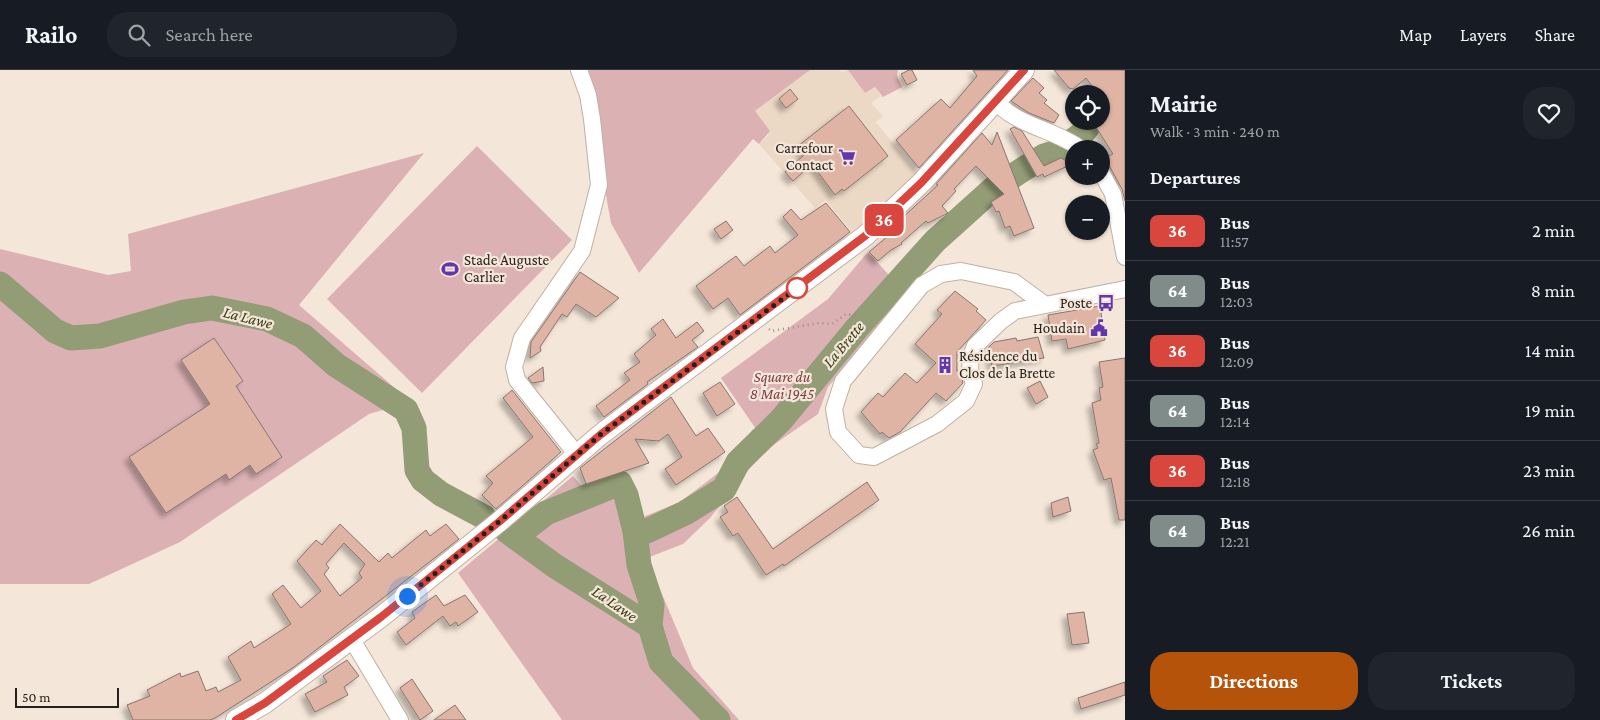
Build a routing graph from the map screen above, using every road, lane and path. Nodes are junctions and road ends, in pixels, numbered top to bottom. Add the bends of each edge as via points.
1 (579, 70) edge
2 (1024, 70) edge
3 (995, 100) junction
4 (1065, 141) edge
5 (1108, 185) edge
6 (1123, 231) edge
7 (1125, 257) edge
8 (1125, 289) edge
9 (1044, 304) junction
10 (756, 319) junction
11 (869, 329) dead end
12 (578, 456) junction
13 (351, 638) junction
14 (236, 720) edge
15 (400, 720) edge

1 - 12 street via 588,95 599,185 582,251 522,338 514,367 517,380
2 - 3 main road
3 - 4 street via 1014,116
3 - 10 main road via 921,183 880,223
5 - 6 street
6 - 7 street
8 - 9 street
9 - 9 street via 1014,282 961,271 941,274 922,285 843,381 834,409 838,432 859,454 874,457 937,424 966,401 974,384 970,369 975,346 1015,311
10 - 11 path via 771,331 832,324 846,314 860,316
10 - 12 main road via 600,435
12 - 13 main road via 454,559
13 - 14 main road via 265,703
13 - 15 street

